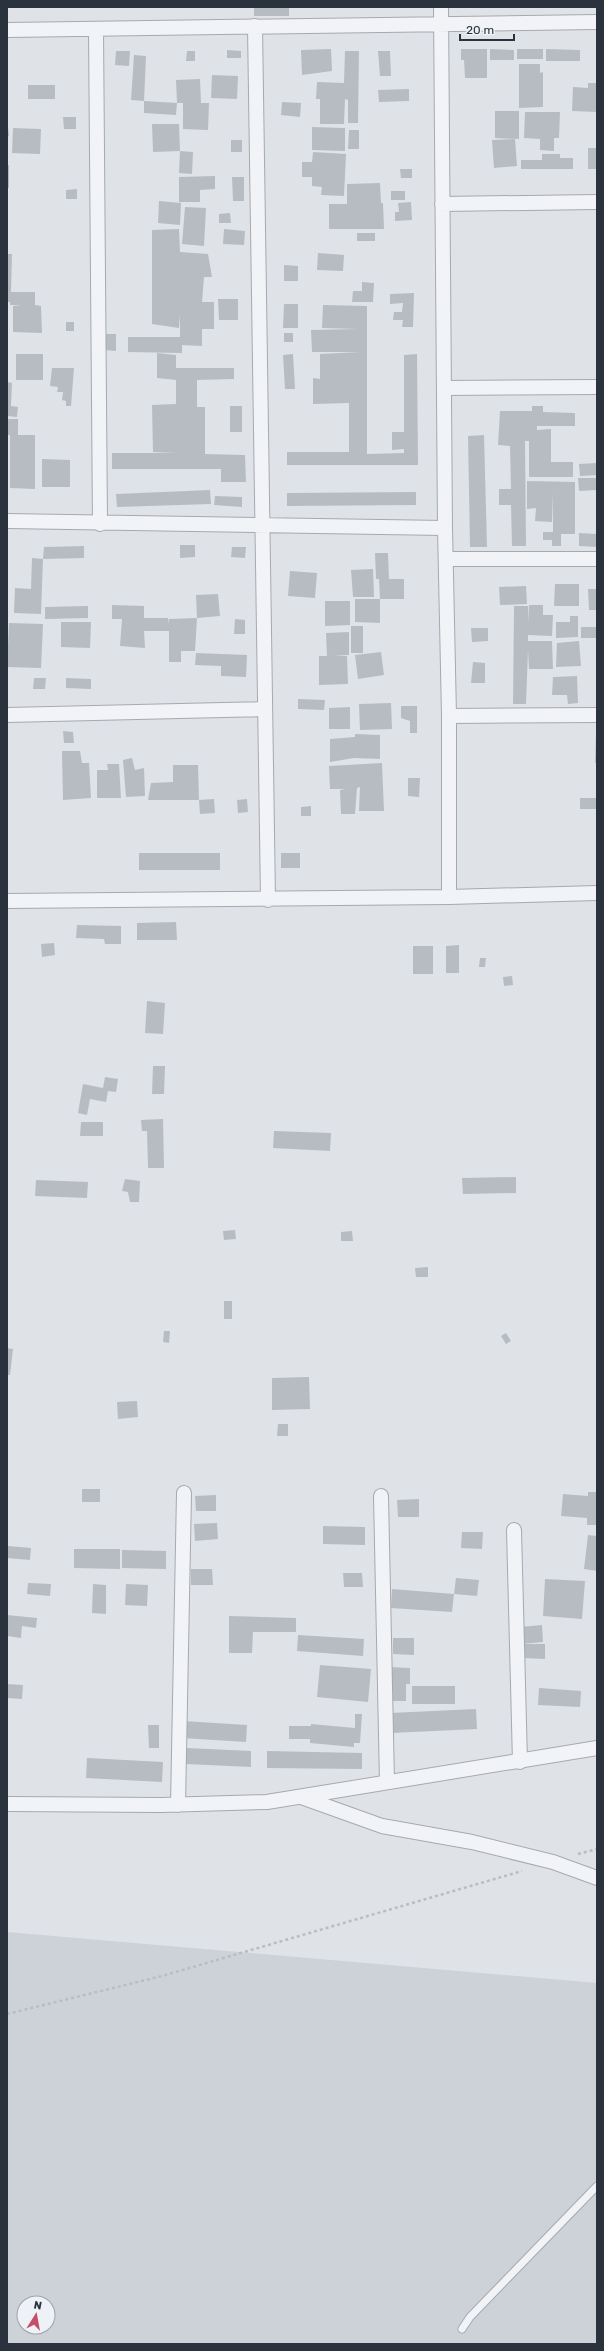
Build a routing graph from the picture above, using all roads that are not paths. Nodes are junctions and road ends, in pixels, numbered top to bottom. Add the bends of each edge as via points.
1 (441, 7) edge
2 (597, 22) edge
3 (441, 23) junction
4 (255, 26) junction
5 (96, 29) junction
6 (7, 30) edge
7 (597, 202) edge
8 (442, 204) junction
9 (597, 387) edge
10 (445, 388) junction
11 (7, 521) edge
12 (100, 524) junction
13 (263, 524) junction
14 (445, 528) junction
15 (446, 559) junction
16 (597, 559) edge
17 (265, 709) junction
18 (7, 715) edge
19 (597, 715) edge
20 (449, 716) junction
21 (597, 893) edge
22 (449, 897) junction
23 (268, 900) junction
24 (7, 901) edge
25 (184, 1493) dead end
26 (381, 1496) dead end
27 (514, 1530) dead end
28 (597, 1748) edge
29 (520, 1762) junction
30 (387, 1782) junction
31 (298, 1797) junction
32 (7, 1804) edge
33 (178, 1805) junction
34 (597, 1878) edge
35 (597, 2186) edge
36 (462, 2329) dead end

1 - 3 street
2 - 3 street
3 - 4 street
3 - 8 street
4 - 5 street
4 - 13 street
5 - 6 street
5 - 12 street
7 - 8 street
8 - 10 street
9 - 10 street
10 - 14 street
11 - 12 street
12 - 13 street
13 - 14 street
13 - 17 street
14 - 15 street
15 - 16 street
15 - 20 street
17 - 18 street
17 - 23 street
19 - 20 street
20 - 22 street
21 - 22 street
22 - 23 street
23 - 24 street
25 - 33 street
26 - 30 street
27 - 29 street
28 - 29 street
29 - 30 street
30 - 31 street
31 - 33 street via 267,1802
31 - 34 street via 382,1826 472,1842 553,1862
32 - 33 street
35 - 36 lane via 481,2305

